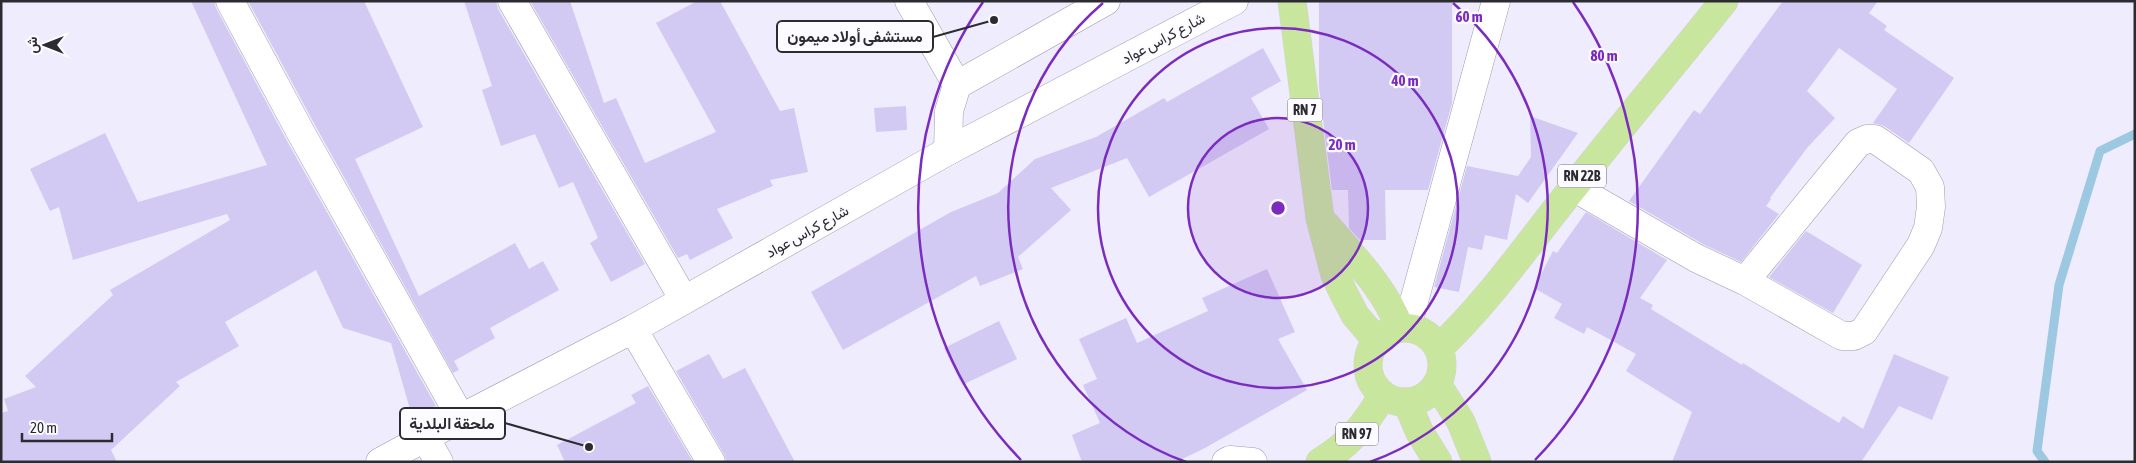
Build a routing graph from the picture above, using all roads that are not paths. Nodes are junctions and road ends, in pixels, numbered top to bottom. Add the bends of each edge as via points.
1 (230, 1) edge
2 (512, 1) edge
3 (909, 1) edge
4 (1106, 1) edge
5 (1234, 1) edge
6 (1292, 1) edge
7 (1496, 1) edge
8 (1724, 1) edge
9 (956, 85) junction
10 (948, 151) junction
11 (1573, 187) junction
12 (1745, 281) junction
13 (684, 300) junction
14 (633, 330) junction
15 (1395, 332) junction
16 (1439, 348) junction
17 (1437, 384) junction
18 (1395, 398) junction
19 (461, 418) junction
20 (425, 437) junction
21 (380, 462) edge
22 (439, 462) edge
23 (711, 462) edge
24 (1226, 462) edge
25 (1253, 462) edge
26 (1320, 462) edge
27 (1438, 462) edge
28 (1477, 462) edge

1 - 19 street
2 - 13 street
3 - 9 street
4 - 9 street
5 - 10 street, شارع كراس عواد
6 - 15 main road, RN 7 via 1320,218 1379,287 1388,301
7 - 15 street
8 - 11 main road, RN 22B
9 - 10 street via 948,110
10 - 13 street, شارع كراس عواد
11 - 12 street via 1696,258
11 - 16 main road, RN 22B via 1470,317
12 - 12 street via 1842,336 1864,332 1921,245 1928,228 1930,186 1921,171 1875,139 1858,143
13 - 14 street, شارع كراس عواد
14 - 19 street, شارع كراس عواد
14 - 23 street
15 - 16 main road via 1426,334
15 - 18 main road via 1371,352 1369,369 1375,386
16 - 17 main road via 1442,372
17 - 18 main road via 1419,400
17 - 28 main road via 1460,422
18 - 26 main road, RN 97 via 1340,449
18 - 27 main road
19 - 20 street, شارع كراس عواد
20 - 21 street, شارع كراس عواد
20 - 22 street
24 - 25 street

